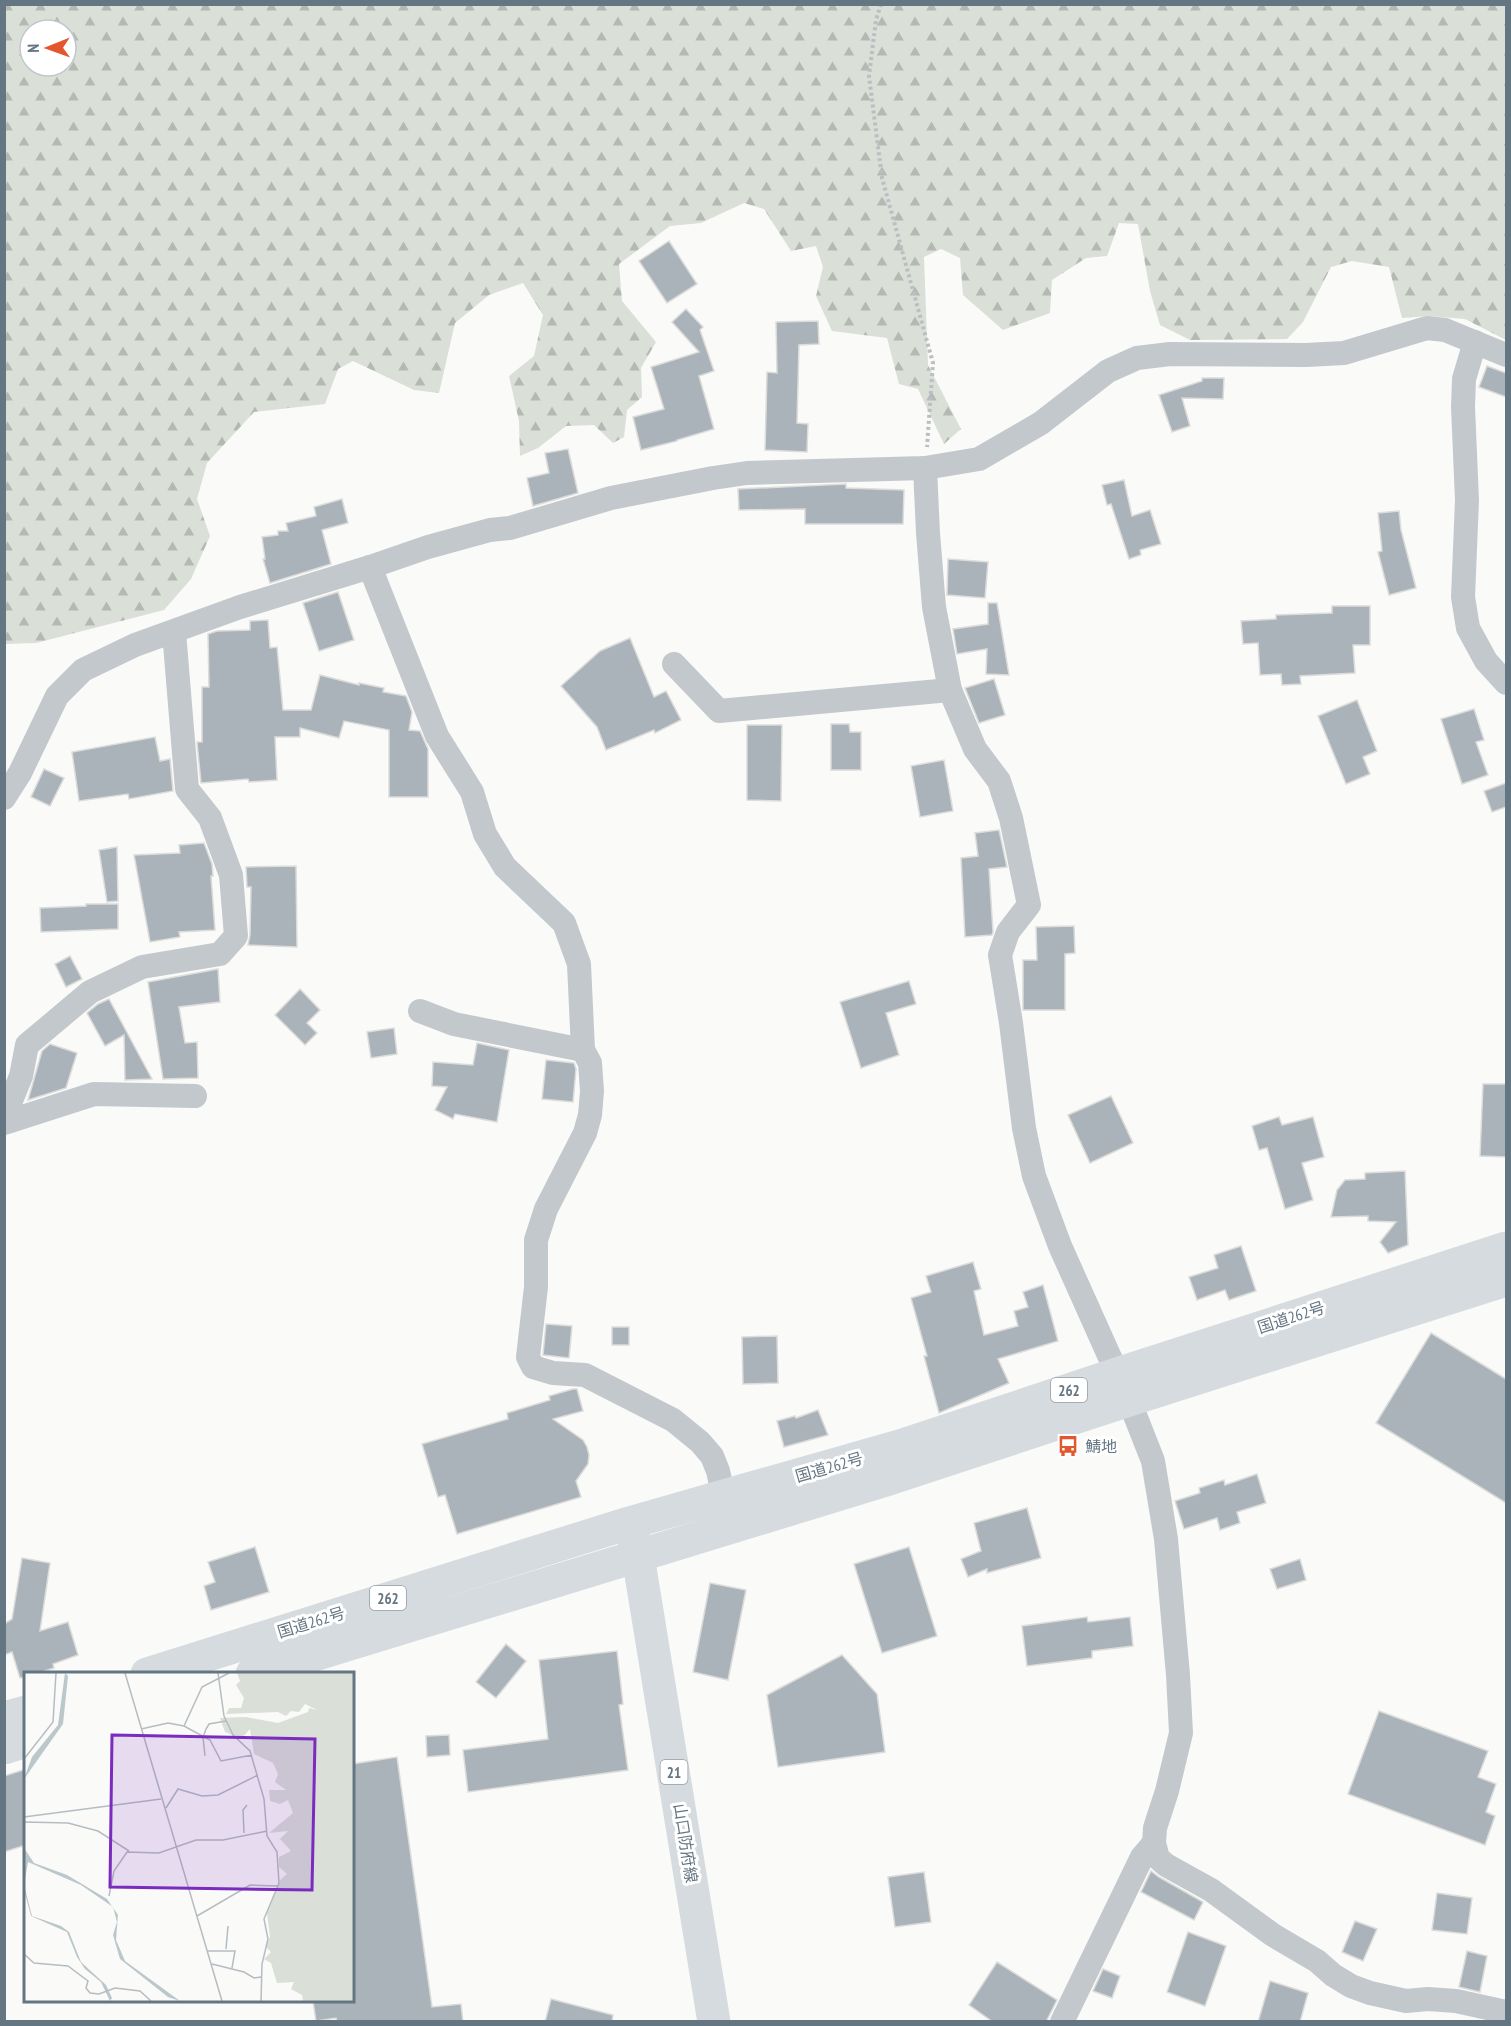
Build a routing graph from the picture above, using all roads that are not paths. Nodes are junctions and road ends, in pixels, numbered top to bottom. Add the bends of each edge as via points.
1 (1475, 342) junction
2 (1506, 355) edge
3 (926, 468) junction
4 (370, 567) junction
5 (174, 632) junction
6 (674, 664) dead end
7 (1506, 682) edge
8 (950, 690) junction
9 (4, 798) edge
10 (420, 1011) dead end
11 (583, 1050) junction
12 (195, 1096) dead end
13 (4, 1121) edge
14 (1506, 1248) edge
15 (1506, 1280) edge
16 (1123, 1387) junction
17 (724, 1498) junction
18 (629, 1523) junction
19 (638, 1556) junction
20 (153, 1672) edge
21 (259, 1672) edge
22 (24, 1713) edge
23 (4, 1718) edge
24 (24, 1743) edge
25 (4, 1748) edge
26 (1154, 1843) junction
27 (1506, 2012) edge
28 (714, 2022) edge
29 (1062, 2022) edge

1 - 2 street
1 - 3 street via 1445,330 1427,328 1344,353 1170,354 1137,358 1108,371 1041,423 979,459
1 - 7 street via 1464,379 1463,398 1467,500 1463,597 1468,628 1486,661
3 - 4 street via 747,473 713,478 611,498 428,547
3 - 8 street via 934,607
4 - 5 street
4 - 11 street via 437,736 472,792 485,834 505,867 568,931 579,964
5 - 9 street via 135,645 83,670 57,696
5 - 13 street via 187,789 210,818 231,875 236,936 220,954 142,967 90,992 27,1045 21,1076
6 - 8 street via 719,711
8 - 16 street via 975,748 999,781 1029,905 1008,932 1000,955 1034,1176 1060,1246
10 - 11 street via 454,1024
11 - 17 street via 590,1063 590,1115 585,1133 546,1209 536,1240 536,1287 528,1357 533,1367 585,1375 673,1420 712,1456
12 - 13 street via 94,1094
14 - 16 main road, 国道262号 / 262
15 - 16 main road, 国道262号 / 262
16 - 17 main road, 国道262号 / 262 via 906,1444
16 - 19 main road, 国道262号 / 262 via 886,1480
16 - 26 street via 1153,1461 1166,1539 1178,1675 1181,1733
17 - 18 main road, 国道262号 / 262
18 - 19 main road, 山口防府線 / 21
18 - 20 main road, 国道262号 / 262
19 - 21 main road, 国道262号 / 262
19 - 28 main road, 山口防府線 / 21
22 - 23 main road
24 - 25 main road
26 - 27 street via 1158,1858 1166,1865 1211,1890 1351,1986 1406,2001 1456,2001
26 - 29 street via 1142,1857

